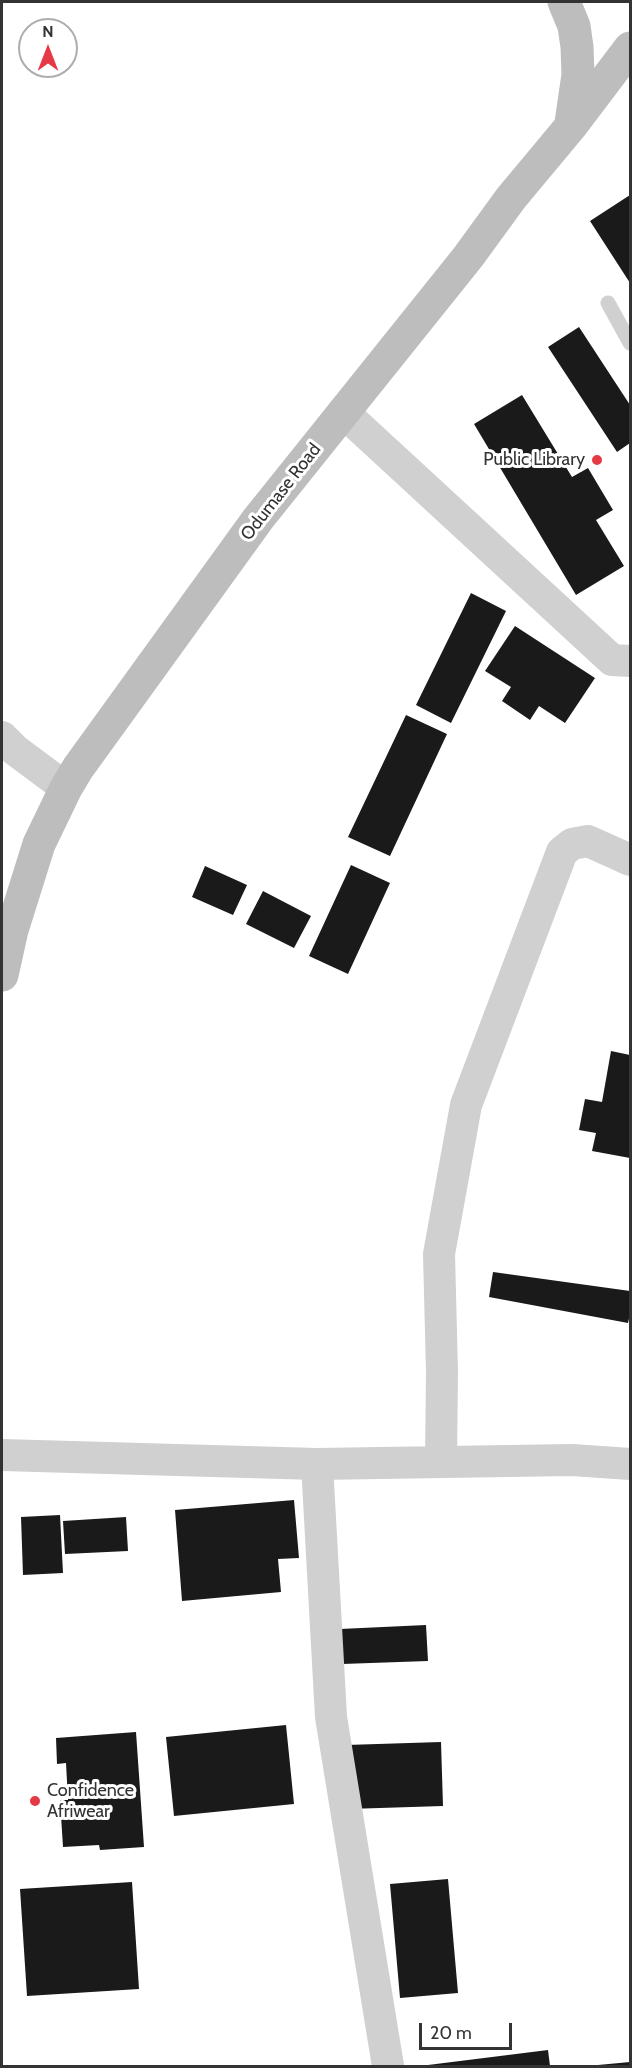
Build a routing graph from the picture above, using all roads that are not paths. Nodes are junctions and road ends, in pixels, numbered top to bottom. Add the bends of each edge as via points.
1 (564, 2) edge
2 (630, 48) edge
3 (630, 87) edge
4 (577, 118) junction
5 (608, 303) dead end
6 (630, 343) edge
7 (343, 412) junction
8 (630, 661) edge
9 (2, 737) edge
10 (66, 788) junction
11 (630, 860) edge
12 (2, 975) edge
13 (2, 1455) edge
14 (441, 1461) junction
15 (317, 1464) junction
16 (630, 1464) edge
17 (388, 2067) edge

1 - 4 main road via 574,26
2 - 4 main road, Odumase Road
3 - 4 main road
4 - 7 main road, Odumase Road
5 - 6 lane
7 - 8 street via 612,660
7 - 10 main road, Odumase Road via 258,519
9 - 10 street
10 - 12 main road, Odumase Road via 39,844
11 - 14 street via 588,841 572,844 562,852 466,1105 439,1254
13 - 15 street
14 - 15 street
14 - 16 street via 572,1460
15 - 17 street via 331,1718

